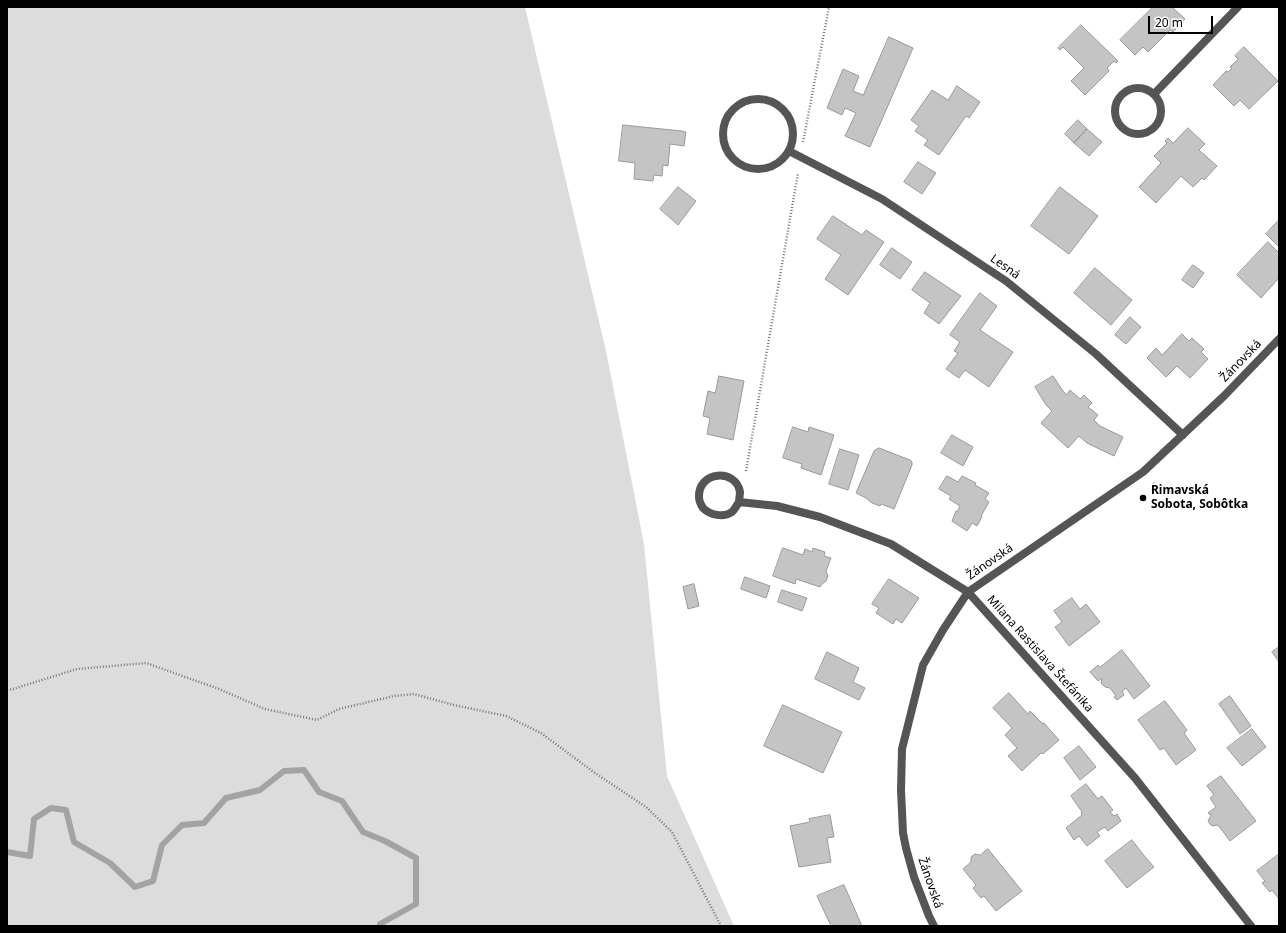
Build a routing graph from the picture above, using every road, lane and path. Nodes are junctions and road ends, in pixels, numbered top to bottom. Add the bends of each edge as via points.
1 (829, 7) edge
2 (1238, 7) edge
3 (1154, 94) junction
4 (789, 150) junction
5 (801, 156) junction
6 (1279, 339) edge
7 (1183, 435) junction
8 (738, 488) junction
9 (739, 502) junction
10 (968, 592) junction
11 (7, 690) edge
12 (721, 926) edge
13 (934, 926) edge
14 (1251, 926) edge

1 - 5 path
2 - 3 street
3 - 3 street via 1138,88 1124,93 1118,98 1115,108 1118,124 1131,133 1149,132 1157,125 1160,117 1161,108
4 - 4 street via 793,138 792,125 786,113 777,104 765,99 752,98 739,103 729,111 723,123 722,136 725,149 733,160 744,167 757,170 781,161
4 - 5 street, Lesná
5 - 7 street, Lesná via 882,199 1006,281 1096,354
5 - 8 path via 744,481
6 - 7 street, Žánovská
7 - 10 street, Žánovská via 1143,472
8 - 9 street
8 - 9 street via 735,482 725,475 715,475 706,480 699,494 703,508 713,514 723,515 732,512
9 - 10 street, Milana Rastislava Štefánika via 777,506 820,517 891,544
10 - 13 street, Žánovská via 923,665 902,749 903,833 914,877
10 - 14 street, Milana Rastislava Štefánika via 1135,778
11 - 12 path via 77,669 146,663 219,689 265,709 317,720 339,709 414,694 506,716 541,733 646,807 672,832

